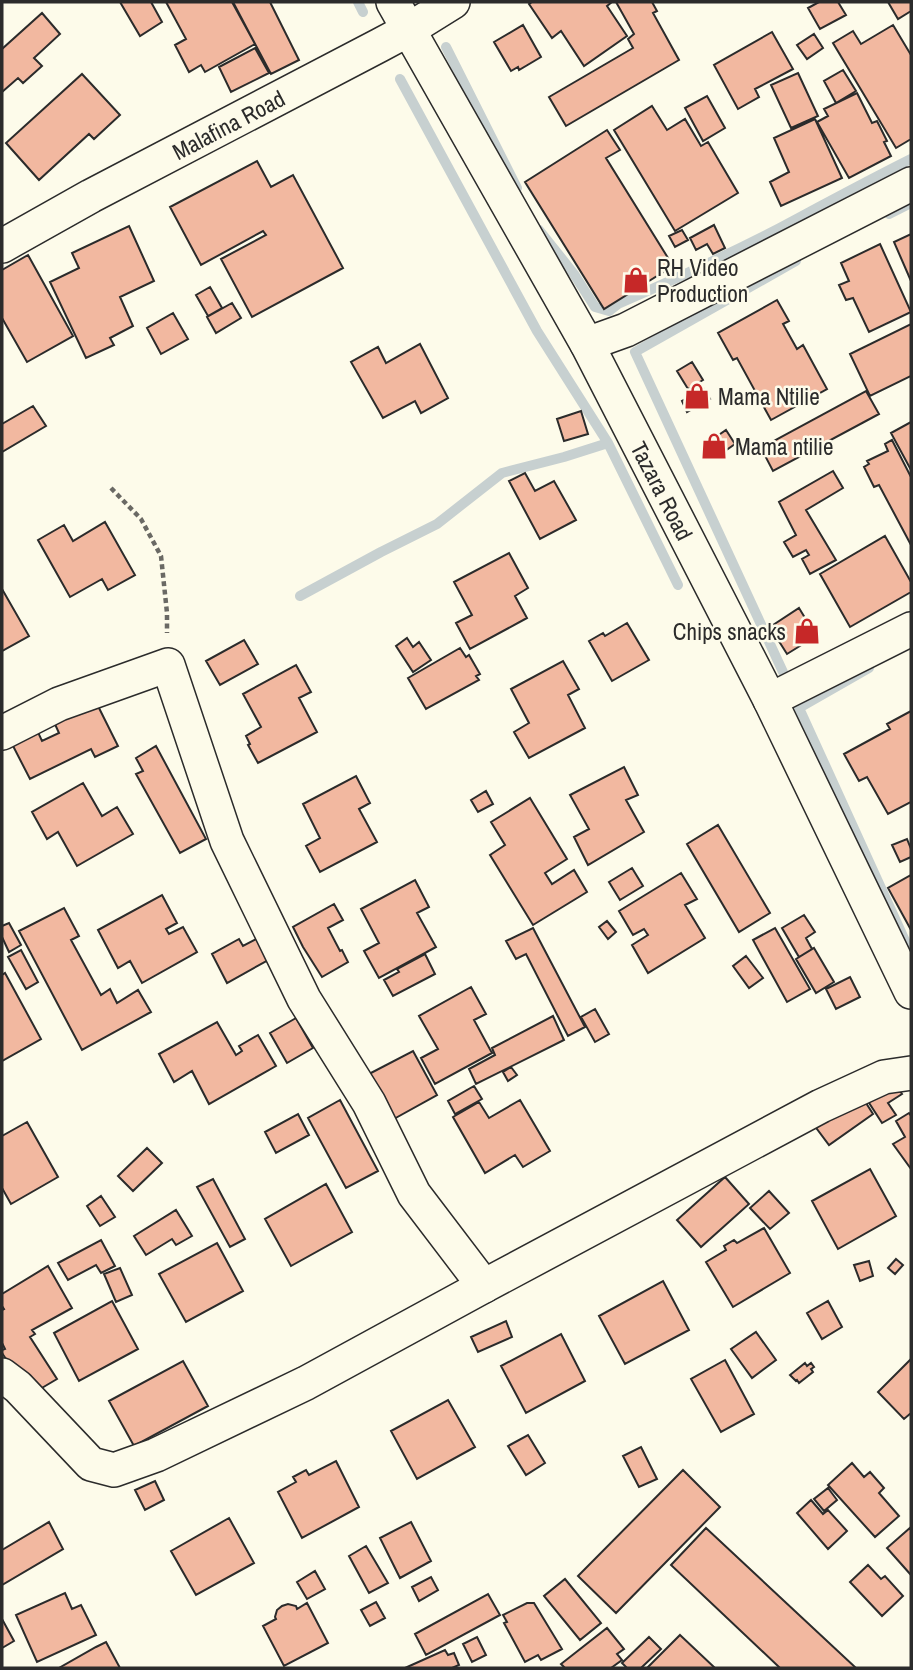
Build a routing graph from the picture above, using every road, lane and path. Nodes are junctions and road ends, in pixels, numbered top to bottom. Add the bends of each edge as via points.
1 (453, 2) edge
2 (400, 16) edge
3 (911, 184) edge
4 (2, 246) edge
5 (587, 344) junction
6 (111, 488) dead end
7 (911, 629) edge
8 (168, 665) junction
9 (770, 700) junction
10 (2, 733) edge
11 (911, 992) edge
12 (911, 1073) edge
13 (484, 1286) junction
14 (2, 1375) edge

1 - 2 street, Malafina Road
2 - 4 street, Malafina Road
2 - 5 street, Tazara Road
3 - 5 street via 626,330
5 - 9 street, Tazara Road
6 - 8 path via 141,519 161,556
7 - 9 street
8 - 10 street via 59,704
8 - 13 street via 227,841 304,999 369,1103 414,1194
9 - 11 street, Tazara Road
12 - 13 street via 884,1077 821,1106
13 - 14 street via 306,1383 156,1455 114,1470 91,1464

